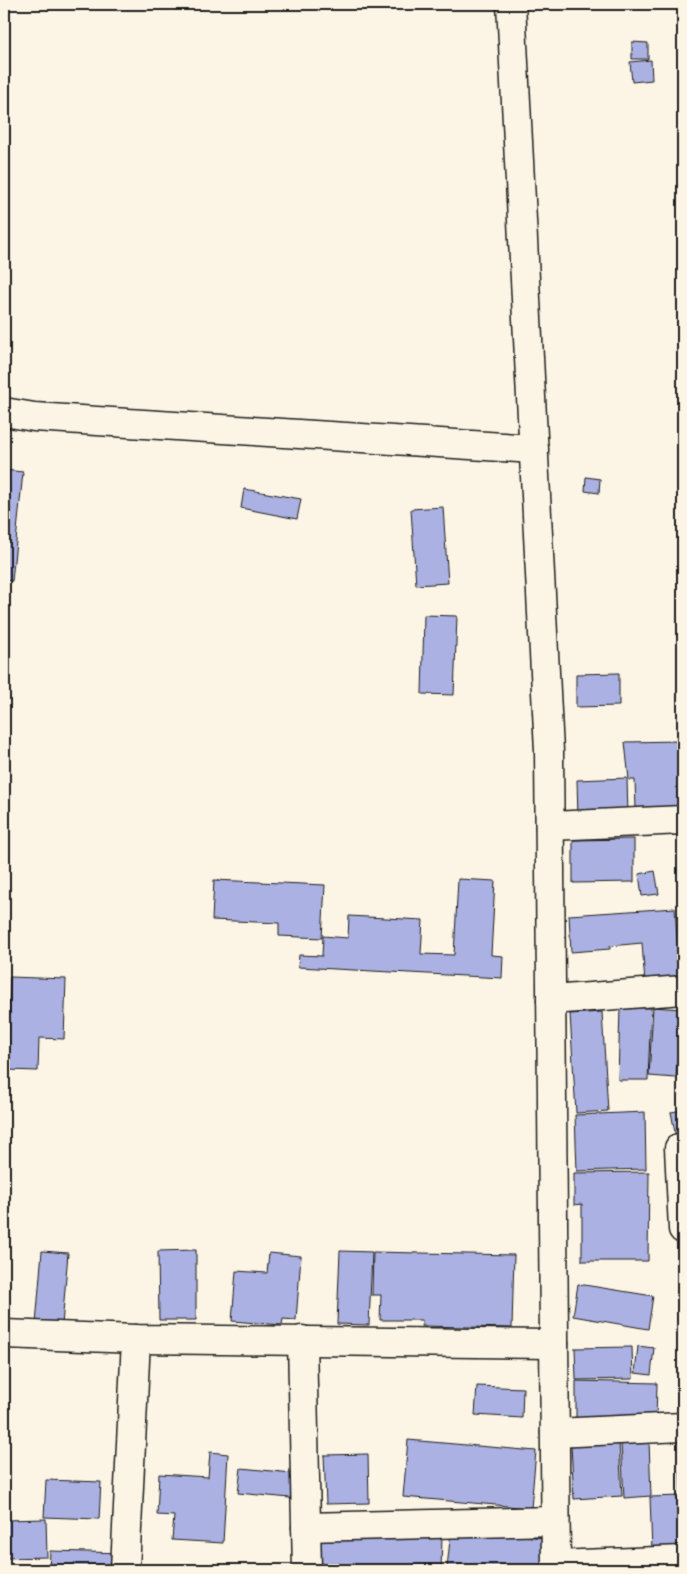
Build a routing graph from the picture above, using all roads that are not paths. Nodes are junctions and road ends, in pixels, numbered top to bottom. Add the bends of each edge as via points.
1 (511, 4) edge
2 (4, 412) edge
3 (534, 449) junction
4 (683, 820) edge
5 (550, 826) junction
6 (683, 990) edge
7 (551, 1000) junction
8 (683, 1148) edge
9 (683, 1229) edge
10 (4, 1334) edge
11 (136, 1339) junction
12 (302, 1340) junction
13 (554, 1344) junction
14 (683, 1427) edge
15 (555, 1433) junction
16 (555, 1521) junction
17 (306, 1527) junction
18 (683, 1560) edge
19 (556, 1568) edge
20 (125, 1570) edge
21 (307, 1570) edge

1 - 3 street
2 - 3 street via 34,417
3 - 5 street
4 - 5 street
5 - 7 street
6 - 7 street
7 - 13 street
8 - 9 street via 679,1148
10 - 11 street
11 - 12 street
11 - 20 street
12 - 13 street
12 - 17 street
13 - 15 street
14 - 15 street
15 - 16 street
16 - 17 street
16 - 19 street
17 - 21 street
18 - 19 street

